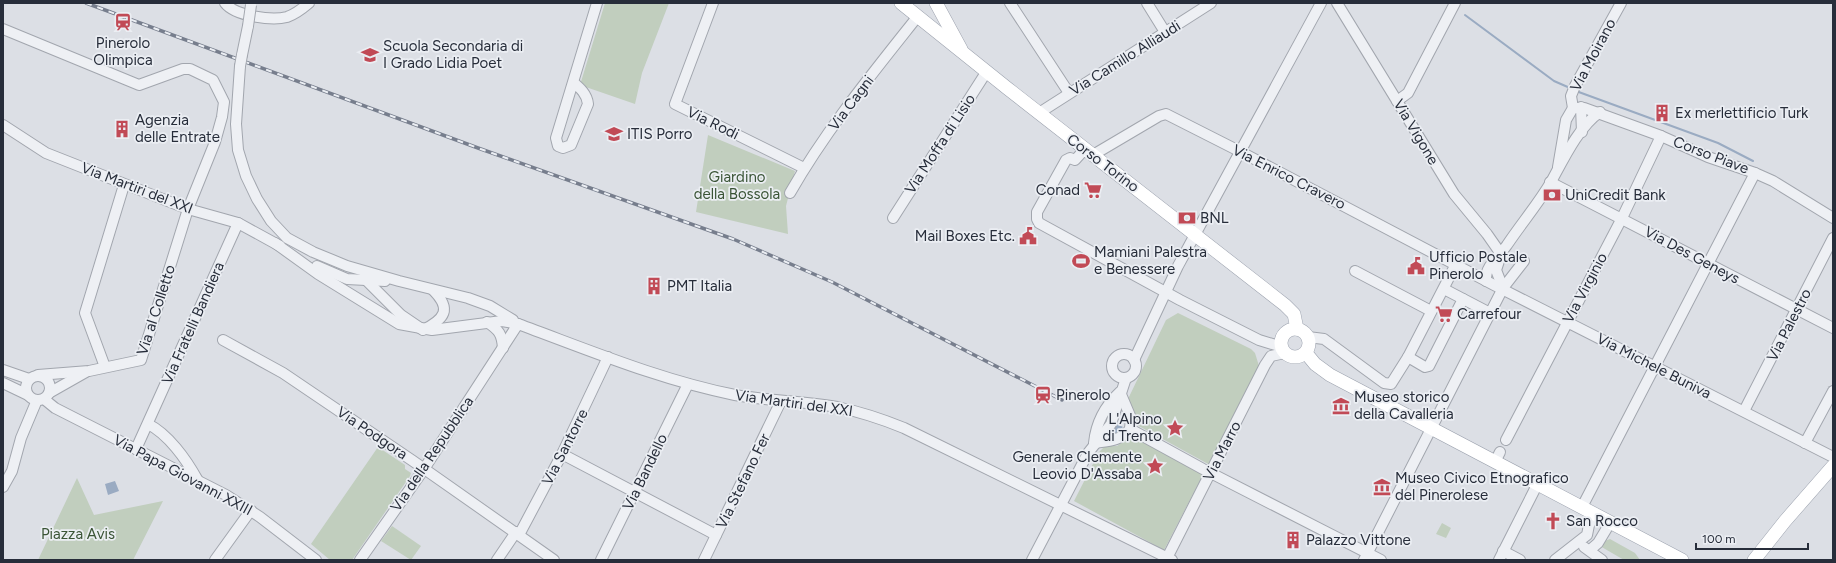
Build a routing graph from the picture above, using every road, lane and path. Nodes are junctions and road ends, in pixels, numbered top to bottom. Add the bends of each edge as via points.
1 (309, 3) edge
2 (597, 3) edge
3 (713, 3) edge
4 (900, 3) edge
5 (936, 3) edge
6 (1010, 3) edge
7 (1147, 3) edge
8 (1211, 3) edge
9 (1321, 3) edge
10 (1455, 3) edge
11 (1621, 3) edge
12 (251, 4) edge
13 (1337, 4) edge
14 (226, 5) edge
15 (918, 16) junction
16 (3, 29) edge
17 (1165, 32) junction
18 (962, 51) junction
19 (987, 72) junction
20 (573, 82) junction
21 (1069, 93) junction
22 (1397, 101) junction
23 (1577, 108) junction
24 (1600, 112) junction
25 (1039, 113) junction
26 (3, 125) edge
27 (1582, 132) junction
28 (1661, 136) junction
29 (1089, 152) junction
30 (1241, 152) junction
31 (1558, 167) junction
32 (804, 168) junction
33 (1755, 173) junction
34 (1550, 182) junction
35 (124, 185) junction
36 (790, 193) dead end
37 (188, 209) junction
38 (893, 218) dead end
39 (1622, 218) junction
40 (1833, 218) edge
41 (238, 223) junction
42 (1196, 234) junction
43 (1833, 238) edge
44 (275, 243) junction
45 (1501, 254) junction
46 (1524, 261) dead end
47 (1456, 264) junction
48 (1709, 264) junction
49 (347, 266) junction
50 (1355, 271) dead end
51 (1497, 272) junction
52 (366, 280) junction
53 (399, 281) junction
54 (1486, 281) junction
55 (1444, 288) junction
56 (1503, 288) junction
57 (433, 290) junction
58 (1166, 292) junction
59 (1463, 299) junction
60 (1797, 309) junction
61 (1431, 311) junction
62 (1490, 313) junction
63 (487, 322) junction
64 (1568, 322) junction
65 (518, 324) junction
66 (1833, 328) edge
67 (1297, 329) junction
68 (423, 330) junction
69 (1308, 337) junction
70 (223, 340) dead end
71 (503, 348) junction
72 (1283, 350) junction
73 (1306, 353) junction
74 (608, 357) junction
75 (1408, 358) junction
76 (1134, 360) junction
77 (1654, 366) junction
78 (105, 367) junction
79 (3, 370) edge
80 (89, 371) junction
81 (34, 377) junction
82 (1126, 378) junction
83 (688, 384) junction
84 (6, 387) edge
85 (1833, 391) edge
86 (1120, 392) junction
87 (40, 397) junction
88 (781, 401) junction
89 (1744, 412) junction
90 (148, 424) junction
91 (1430, 427) junction
92 (1134, 431) junction
93 (1506, 440) dead end
94 (1094, 443) junction
95 (1805, 443) junction
96 (136, 448) junction
97 (562, 454) junction
98 (1833, 457) edge
99 (1833, 466) edge
100 (424, 469) junction
101 (1211, 472) junction
102 (197, 479) junction
103 (1538, 483) junction
104 (3, 487) edge
105 (636, 492) junction
106 (1061, 505) junction
107 (1582, 507) junction
108 (251, 510) junction
109 (1595, 514) junction
110 (1610, 523) junction
111 (518, 534) junction
112 (716, 535) junction
113 (1587, 535) junction
114 (1578, 542) junction
115 (1590, 550) junction
116 (1501, 555) edge
117 (1366, 557) edge
118 (1168, 559) edge
119 (215, 560) edge
120 (316, 560) edge
121 (360, 560) edge
122 (497, 560) edge
123 (554, 560) edge
124 (601, 560) edge
125 (704, 560) edge
126 (1032, 560) edge
127 (1381, 560) edge
128 (1520, 560) edge
129 (1555, 560) edge
130 (1602, 560) edge
131 (1682, 560) edge
132 (1754, 560) edge

1 - 14 street via 300,11 279,18 239,14
2 - 20 street
3 - 32 street, Via Rodi via 675,104
4 - 15 main road, Corso Torino
5 - 18 main road
6 - 21 street
7 - 17 street
8 - 17 street, Via Camillo Alliaudi
9 - 30 street
10 - 22 street via 1408,93
11 - 23 street, Via Moirano via 1575,86 1571,96
12 - 49 street, bridge via 240,66 236,124 238,150 246,176 271,221 288,238
13 - 22 street, Via Vigone
15 - 18 main road, Corso Torino
15 - 32 street, Via Cagni via 837,119
16 - 37 street via 139,85 183,69 190,69 213,80 224,102 222,117 215,142
17 - 21 street, Via Camillo Alliaudi
18 - 19 main road, Corso Torino
19 - 25 main road, Corso Torino
19 - 38 street, Via Moffa di Lisio
20 - 20 street via 556,138 558,146 563,148 571,145 588,104 587,98
21 - 25 street, Via Camillo Alliaudi
22 - 45 street, Via Vigone via 1454,194
23 - 24 street, Corso Piave
23 - 27 street, Via Moirano
23 - 31 street, Via Moirano via 1566,120
24 - 27 street, Via Moirano
24 - 28 street, Corso Piave
25 - 29 main road, Corso Torino
26 - 35 street, Via Martiri del XXI via 46,153
27 - 31 street, Via Moirano
28 - 33 street, Corso Piave via 1708,157
28 - 39 street, Via Virginio
29 - 30 street, Via Enrico Cravero via 1162,114
29 - 42 main road, Corso Torino
29 - 58 street via 1075,160 1066,160 1037,212 1037,219 1044,227
30 - 42 street
30 - 47 street, Via Enrico Cravero
31 - 34 street, Via Moirano
32 - 36 street, Via Cagni
33 - 40 street, Corso Piave via 1773,181
33 - 48 street
34 - 39 street, Via Des Geneys
34 - 45 street, Via Moirano
35 - 37 street, Via Martiri del XXI
35 - 78 street via 84,313
37 - 41 street, Via Martiri del XXI
37 - 78 street, Via al Colletto via 142,358 138,362
39 - 48 street, Via Des Geneys
39 - 64 street, Via Virginio
41 - 44 street, Via Martiri del XXI
41 - 90 street, Via Fratelli Bandiera
42 - 58 street
42 - 67 main road, Corso Torino via 1285,305 1294,314
43 - 60 street, Via Palestro
44 - 52 street, Via Martiri del XXI via 329,272 347,278
44 - 68 street, Via Martiri del XXI via 318,274 399,324
45 - 51 street, Via Moirano via 1496,267
45 - 54 street, Via Moirano via 1489,267
46 - 56 street
47 - 54 street, Via Enrico Cravero
47 - 55 street
48 - 60 street, Via Des Geneys
48 - 77 street
49 - 52 street
49 - 53 street, Via Martiri del XXI
50 - 61 street
51 - 54 street
51 - 56 street
52 - 53 street, Via Martiri del XXI
52 - 68 street via 401,315
53 - 57 street, Via Martiri del XXI
54 - 56 street, Via Michele Buniva
55 - 59 street
55 - 61 street
56 - 62 street
56 - 64 street, Via Michele Buniva
57 - 65 street, Via Martiri del XXI via 490,306
57 - 68 street via 445,305 444,313 433,325
58 - 72 street
58 - 76 street
59 - 62 street
59 - 75 street via 1429,366 1425,367
60 - 66 street, Via Des Geneys
60 - 89 street, Via Palestro
61 - 75 street
62 - 91 street
63 - 65 street, Via Martiri del XXI via 502,320
63 - 68 street, Via Martiri del XXI via 452,329
63 - 71 street via 502,335
64 - 77 street, Via Michele Buniva
64 - 93 street, Via Virginio
65 - 71 street, Via della Repubblica
65 - 74 street, Via Martiri del XXI
67 - 69 main road
67 - 72 main road via 1285,334 1281,342
69 - 73 main road via 1310,346
69 - 75 street via 1324,339 1384,383 1394,381
70 - 100 street, Via Podgora via 283,373
71 - 100 street, Via della Repubblica
72 - 73 main road via 1293,357
72 - 101 street, Via Marro via 1267,362
73 - 91 main road via 1315,364 1330,375
74 - 83 street, Via Martiri del XXI
74 - 97 street, Via Santorre
76 - 82 street via 1134,371
76 - 82 street via 1124,354 1113,359 1113,371 1118,376
77 - 89 street, Via Michele Buniva
77 - 107 street
78 - 80 street, Via al Colletto
79 - 81 street
80 - 81 street, Via al Colletto
80 - 87 street, Via al Colletto
81 - 87 street via 26,385
81 - 87 street via 45,377 50,382
82 - 86 street
83 - 88 street, Via Martiri del XXI via 735,395
83 - 105 street, Via Bandello
84 - 87 street, Via Papa Giovanni XXIII
85 - 95 street
86 - 92 street
86 - 94 street via 1111,424
87 - 96 street, Via Papa Giovanni XXIII via 55,408
87 - 104 street via 22,438 12,471
88 - 106 street, Via Martiri del XXI via 836,407 869,414 904,428
88 - 112 street, Via Stefano Fer
89 - 95 street, Via Michele Buniva
90 - 96 street, Via Fratelli Bandiera
90 - 102 street via 158,429 191,468
91 - 103 main road via 1498,457
91 - 117 street
92 - 94 street via 1114,440
92 - 101 street
94 - 106 street
95 - 98 street, Via Michele Buniva
96 - 102 street, Via Papa Giovanni XXIII
97 - 105 street
97 - 111 street, Via Santorre
99 - 132 main road
100 - 111 street, Via Podgora
100 - 121 street, Via della Repubblica
101 - 117 street
101 - 118 street, Via Marro
102 - 108 street, Via Papa Giovanni XXIII
103 - 107 main road
103 - 116 street
105 - 112 street
105 - 124 street, Via Bandello
106 - 118 street, Via Martiri del XXI
106 - 126 street
107 - 109 main road
108 - 119 street
108 - 120 street, Via Papa Giovanni XXIII
109 - 110 main road
109 - 113 street
110 - 115 street via 1598,543
110 - 131 main road
111 - 122 street
111 - 123 street, Via Podgora
112 - 125 street, Via Stefano Fer
113 - 114 street
113 - 115 street via 1591,543
114 - 115 street
114 - 129 street
115 - 130 street
116 - 128 street
117 - 127 street

